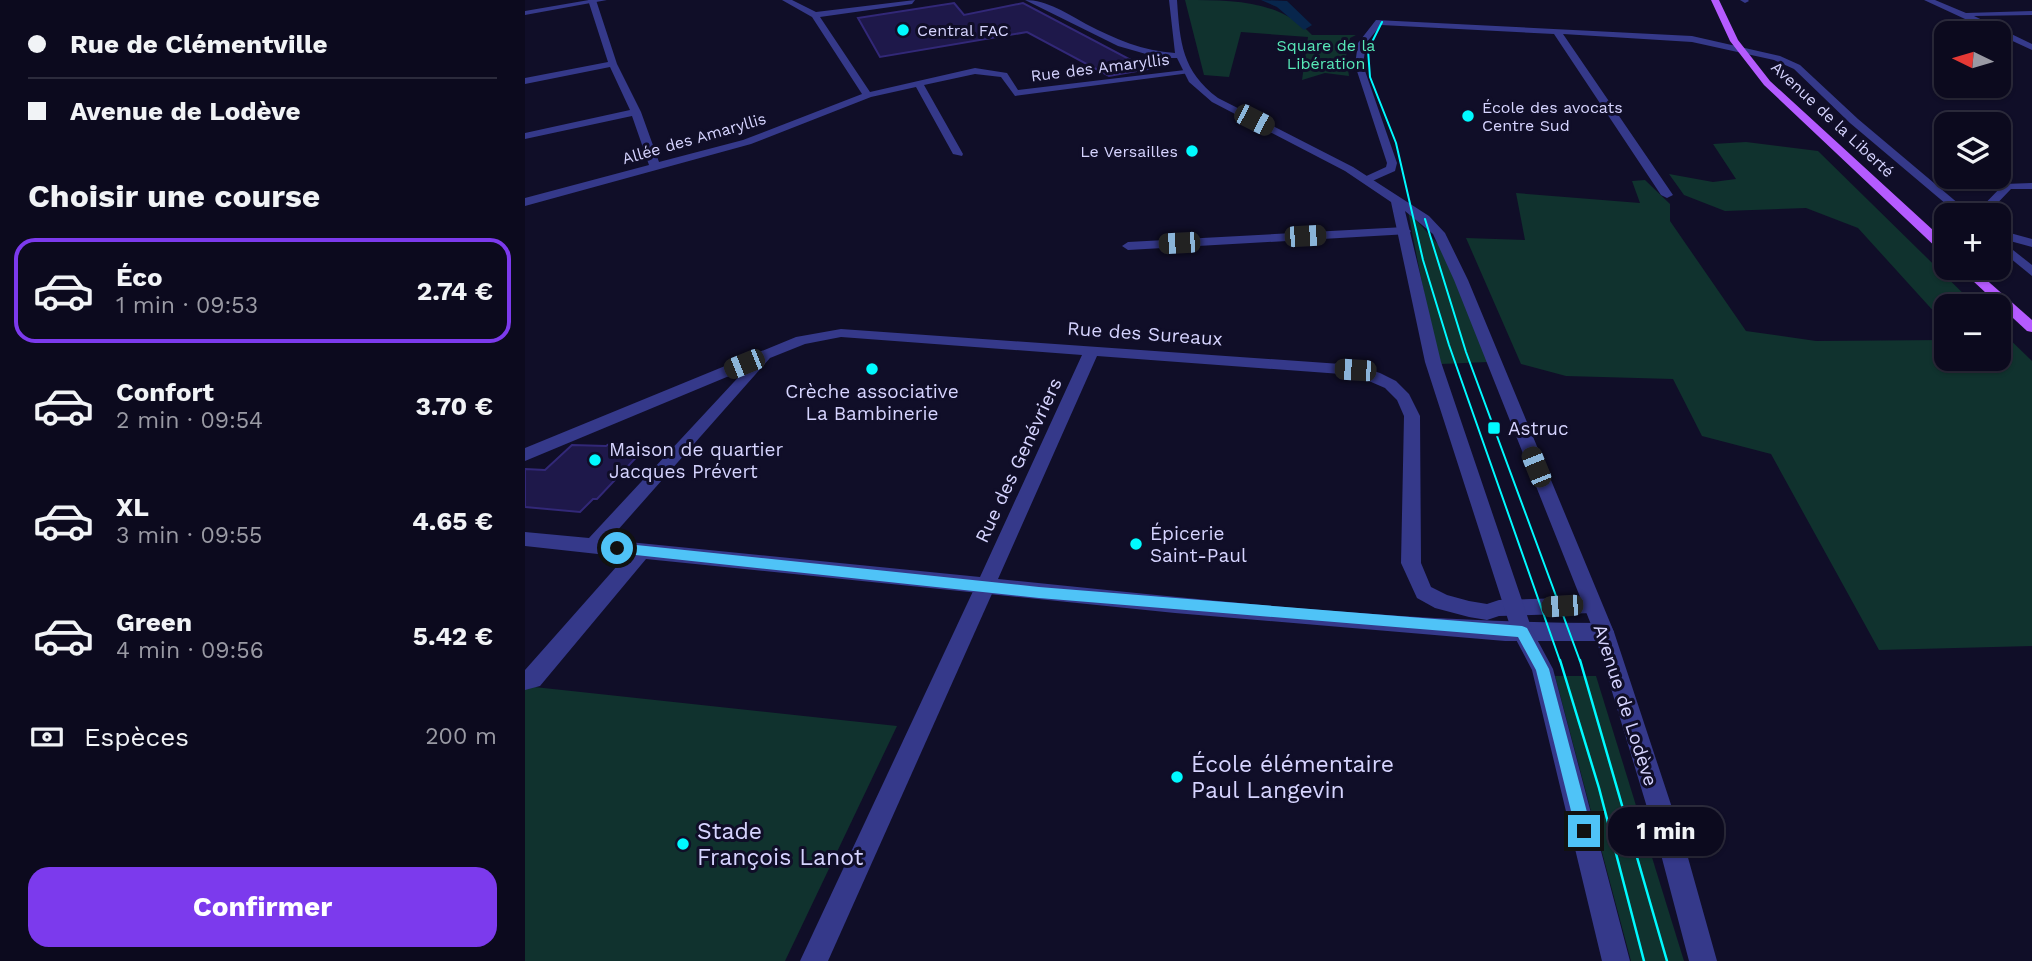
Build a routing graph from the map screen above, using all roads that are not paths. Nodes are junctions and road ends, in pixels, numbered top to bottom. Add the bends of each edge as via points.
1 (604, 0) edge
2 (786, 0) edge
3 (1029, 0) edge
4 (1173, 0) edge
5 (1715, 0) edge
6 (1928, 0) edge
7 (592, 1) edge
8 (912, 2) dead end
9 (525, 12) edge
10 (2032, 13) edge
11 (1966, 14) junction
12 (815, 15) junction
13 (1557, 32) junction
14 (2032, 47) edge
15 (1180, 56) junction
16 (613, 64) junction
17 (1185, 73) junction
18 (525, 81) edge
19 (919, 85) junction
20 (868, 95) junction
21 (636, 112) junction
22 (525, 136) edge
23 (958, 154) dead end
24 (655, 165) junction
25 (1366, 180) junction
26 (2032, 186) edge
27 (1667, 195) dead end
28 (525, 202) edge
29 (1397, 202) junction
30 (1952, 203) edge
31 (1992, 203) edge
32 (1405, 231) junction
33 (2011, 237) edge
34 (1934, 238) edge
35 (2032, 243) edge
36 (1128, 246) dead end
37 (2011, 254) edge
38 (2032, 272) edge
39 (1979, 280) edge
40 (2032, 328) edge
41 (1092, 350) junction
42 (768, 354) junction
43 (525, 455) edge
44 (525, 539) edge
45 (593, 545) junction
46 (641, 551) junction
47 (985, 587) junction
48 (1592, 605) junction
49 (1514, 608) junction
50 (1522, 632) junction
51 (1604, 632) junction
52 (525, 680) edge
53 (814, 961) edge
54 (1616, 961) edge
55 (1703, 961) edge

1 - 7 street
2 - 12 street
3 - 15 street via 1132,48
4 - 15 street
5 - 34 main road, Avenue de la Liberté via 1734,41 1767,83
6 - 11 street
7 - 9 street
7 - 16 street
8 - 12 street
10 - 11 street
11 - 14 street
12 - 20 street
13 - 25 street via 1379,22 1363,43 1359,65 1392,163 1391,169
13 - 27 street
13 - 30 street via 1699,40 1767,55 1797,67
15 - 17 street
16 - 18 street
16 - 21 street
17 - 19 street, Rue des Amaryllis via 1015,93 1004,75 995,72 975,71
17 - 25 street, Avenue de Lodève via 1215,100
19 - 20 street, Rue des Amaryllis
19 - 23 street
20 - 24 street, Allée des Amaryllis via 747,142
21 - 22 street
21 - 24 street
24 - 28 street, Allée des Amaryllis
25 - 29 street, Avenue de Lodève
26 - 31 street via 2008,186
29 - 32 street
29 - 48 street, Avenue de Lodève via 1425,219 1447,249
32 - 36 street
32 - 49 street via 1433,362
33 - 35 street
37 - 38 street
39 - 40 main road
41 - 42 street, Rue des Sureaux via 841,333 801,340
41 - 47 street, Rue des Genévriers
41 - 49 street, Rue des Sureaux via 1355,370 1391,383 1406,398 1412,416 1411,563 1424,592 1469,609
42 - 43 street, Rue des Sureaux
42 - 45 street
44 - 45 street
45 - 46 street
46 - 47 street
46 - 52 street via 532,679
47 - 50 street
47 - 53 street, Rue des Genévriers
48 - 49 street, Rue des Sureaux
48 - 51 street, Avenue de Lodève
49 - 50 street
50 - 51 street
50 - 54 street via 1542,669
51 - 55 street, Avenue de Lodève

